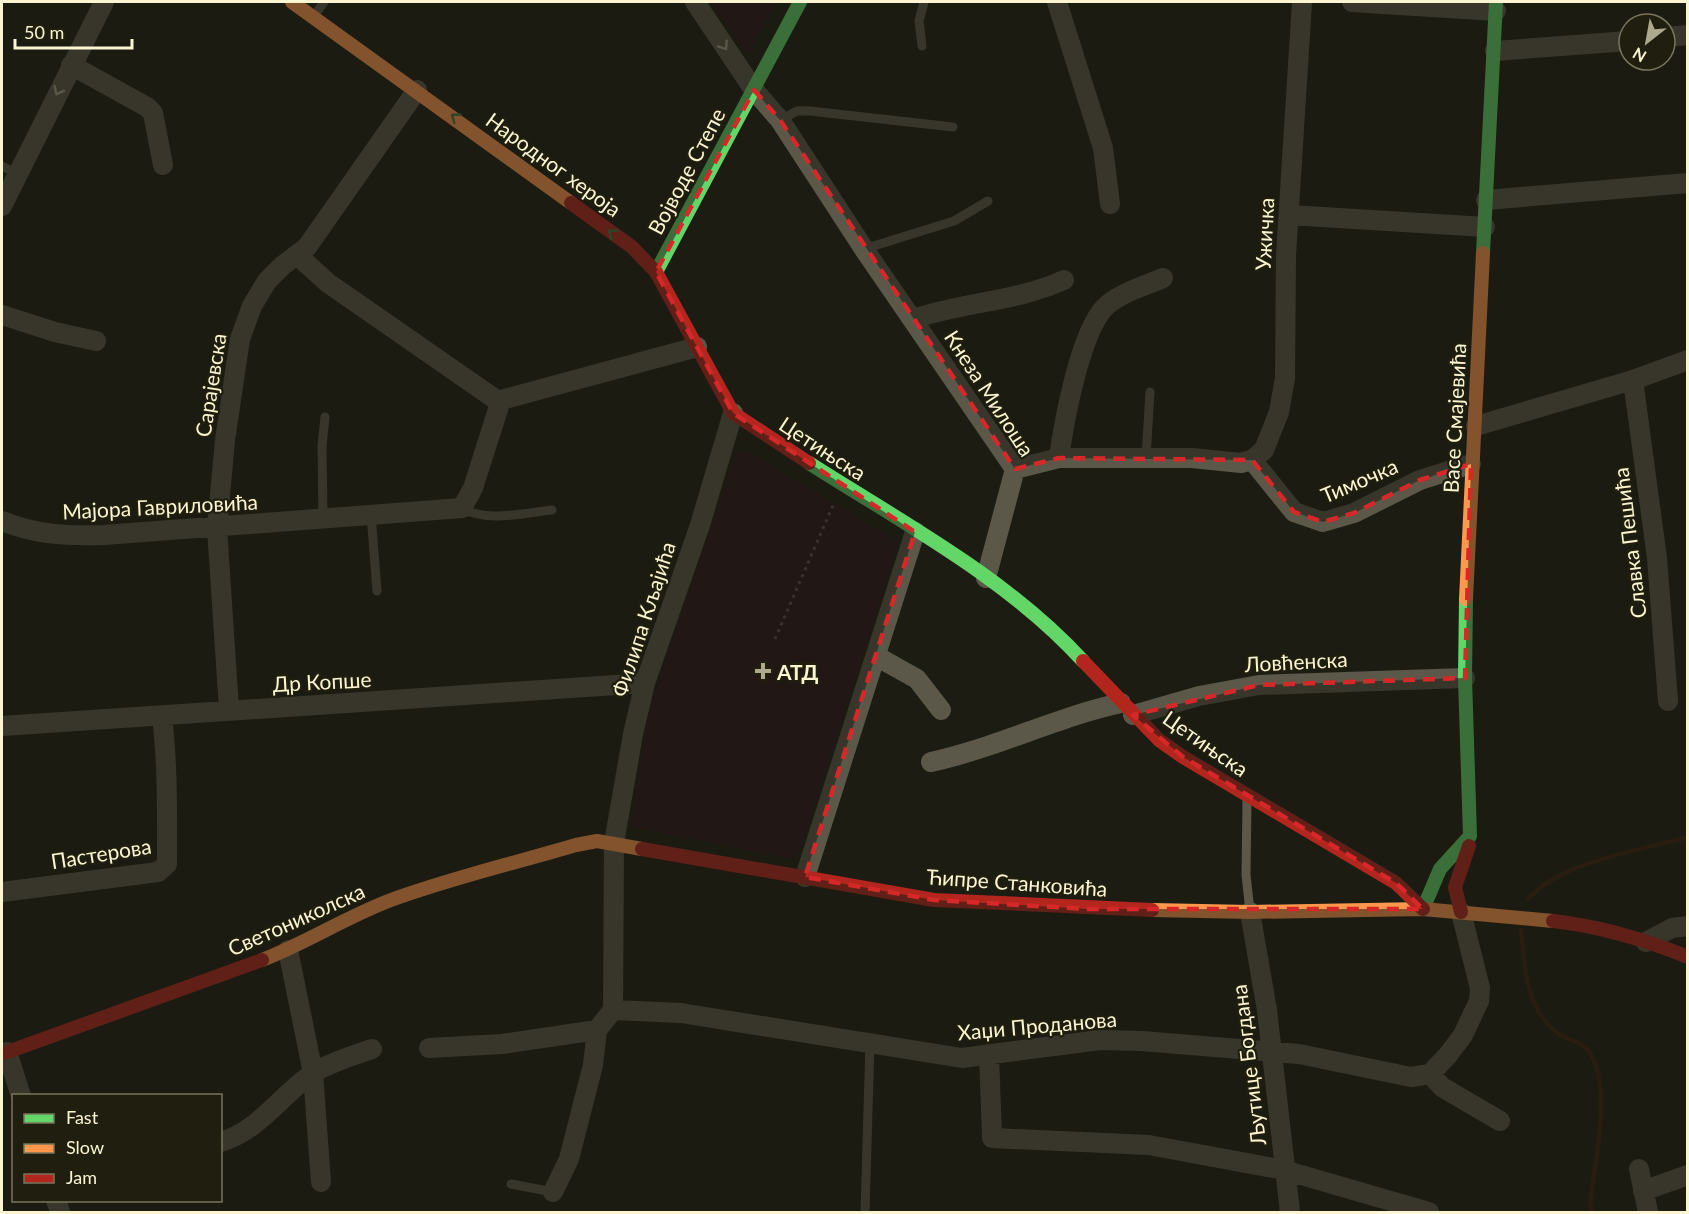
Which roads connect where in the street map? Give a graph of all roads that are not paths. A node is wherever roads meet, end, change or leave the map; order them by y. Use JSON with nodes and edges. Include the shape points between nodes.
{"nodes":[{"id":1,"x":292,"y":2,"type":"edge"},
{"id":2,"x":324,"y":2,"type":"edge"},
{"id":3,"x":694,"y":2,"type":"edge"},
{"id":4,"x":800,"y":2,"type":"edge"},
{"id":5,"x":924,"y":2,"type":"edge"},
{"id":6,"x":1057,"y":2,"type":"edge"},
{"id":7,"x":1302,"y":2,"type":"edge"},
{"id":8,"x":1352,"y":2,"type":"edge"},
{"id":9,"x":101,"y":3,"type":"edge"},
{"id":10,"x":1496,"y":6,"type":"edge"},
{"id":11,"x":314,"y":17,"type":"junction"},
{"id":12,"x":1617,"y":42,"type":"edge"},
{"id":13,"x":922,"y":46,"type":"dead end"},
{"id":14,"x":1495,"y":51,"type":"junction"},
{"id":15,"x":71,"y":65,"type":"junction"},
{"id":16,"x":417,"y":90,"type":"junction"},
{"id":17,"x":754,"y":90,"type":"junction"},
{"id":18,"x":780,"y":120,"type":"junction"},
{"id":19,"x":953,"y":127,"type":"dead end"},
{"id":20,"x":163,"y":165,"type":"dead end"},
{"id":21,"x":9,"y":170,"type":"edge"},
{"id":22,"x":1688,"y":183,"type":"edge"},
{"id":23,"x":1486,"y":200,"type":"junction"},
{"id":24,"x":988,"y":201,"type":"dead end"},
{"id":25,"x":1110,"y":204,"type":"dead end"},
{"id":26,"x":2,"y":206,"type":"edge"},
{"id":27,"x":1290,"y":215,"type":"junction"},
{"id":28,"x":1485,"y":227,"type":"junction"},
{"id":29,"x":864,"y":249,"type":"junction"},
{"id":30,"x":297,"y":255,"type":"junction"},
{"id":31,"x":656,"y":272,"type":"junction"},
{"id":32,"x":1163,"y":278,"type":"dead end"},
{"id":33,"x":1064,"y":280,"type":"dead end"},
{"id":34,"x":2,"y":315,"type":"edge"},
{"id":35,"x":913,"y":319,"type":"junction"},
{"id":36,"x":96,"y":341,"type":"dead end"},
{"id":37,"x":697,"y":347,"type":"junction"},
{"id":38,"x":1688,"y":360,"type":"edge"},
{"id":39,"x":1632,"y":380,"type":"junction"},
{"id":40,"x":1150,"y":392,"type":"dead end"},
{"id":41,"x":501,"y":400,"type":"junction"},
{"id":42,"x":733,"y":413,"type":"junction"},
{"id":43,"x":325,"y":417,"type":"dead end"},
{"id":44,"x":1476,"y":426,"type":"junction"},
{"id":45,"x":1059,"y":458,"type":"junction"},
{"id":46,"x":1146,"y":458,"type":"junction"},
{"id":47,"x":1252,"y":460,"type":"junction"},
{"id":48,"x":1471,"y":464,"type":"junction"},
{"id":49,"x":1015,"y":469,"type":"junction"},
{"id":50,"x":462,"y":508,"type":"junction"},
{"id":51,"x":552,"y":510,"type":"dead end"},
{"id":52,"x":371,"y":514,"type":"junction"},
{"id":53,"x":323,"y":518,"type":"junction"},
{"id":54,"x":2,"y":521,"type":"edge"},
{"id":55,"x":217,"y":528,"type":"junction"},
{"id":56,"x":915,"y":532,"type":"junction"},
{"id":57,"x":986,"y":578,"type":"junction"},
{"id":58,"x":377,"y":591,"type":"dead end"},
{"id":59,"x":876,"y":656,"type":"junction"},
{"id":60,"x":1465,"y":678,"type":"junction"},
{"id":61,"x":645,"y":683,"type":"junction"},
{"id":62,"x":1668,"y":701,"type":"dead end"},
{"id":63,"x":229,"y":709,"type":"junction"},
{"id":64,"x":1127,"y":709,"type":"junction"},
{"id":65,"x":941,"y":710,"type":"dead end"},
{"id":66,"x":162,"y":717,"type":"junction"},
{"id":67,"x":2,"y":726,"type":"edge"},
{"id":68,"x":931,"y":762,"type":"dead end"},
{"id":69,"x":1248,"y":796,"type":"junction"},
{"id":70,"x":1470,"y":836,"type":"junction"},
{"id":71,"x":614,"y":843,"type":"junction"},
{"id":72,"x":805,"y":877,"type":"junction"},
{"id":73,"x":2,"y":892,"type":"edge"},
{"id":74,"x":1423,"y":909,"type":"junction"},
{"id":75,"x":1250,"y":912,"type":"junction"},
{"id":76,"x":1461,"y":912,"type":"junction"},
{"id":77,"x":1688,"y":926,"type":"edge"},
{"id":78,"x":1646,"y":942,"type":"junction"},
{"id":79,"x":288,"y":950,"type":"junction"},
{"id":80,"x":1688,"y":957,"type":"edge"},
{"id":81,"x":613,"y":1010,"type":"junction"},
{"id":82,"x":597,"y":1030,"type":"junction"},
{"id":83,"x":870,"y":1043,"type":"junction"},
{"id":84,"x":429,"y":1048,"type":"dead end"},
{"id":85,"x":372,"y":1049,"type":"dead end"},
{"id":86,"x":1270,"y":1051,"type":"junction"},
{"id":87,"x":4,"y":1053,"type":"edge"},
{"id":88,"x":989,"y":1054,"type":"junction"},
{"id":89,"x":313,"y":1073,"type":"junction"},
{"id":90,"x":1430,"y":1074,"type":"junction"},
{"id":91,"x":21,"y":1094,"type":"edge"},
{"id":92,"x":1500,"y":1121,"type":"dead end"},
{"id":93,"x":222,"y":1141,"type":"edge"},
{"id":94,"x":1639,"y":1169,"type":"dead end"},
{"id":95,"x":1284,"y":1170,"type":"junction"},
{"id":96,"x":1688,"y":1175,"type":"edge"},
{"id":97,"x":321,"y":1182,"type":"dead end"},
{"id":98,"x":511,"y":1184,"type":"dead end"},
{"id":99,"x":1643,"y":1191,"type":"junction"},
{"id":100,"x":553,"y":1192,"type":"joint"},
{"id":101,"x":865,"y":1212,"type":"edge"},
{"id":102,"x":1290,"y":1212,"type":"edge"},
{"id":103,"x":1429,"y":1212,"type":"edge"},
{"id":104,"x":1648,"y":1212,"type":"edge"}],
"edges":[{"from":1,"to":11,"type":"street","name":"Народног хероја"},
{"from":2,"to":11,"type":"lane"},
{"from":3,"to":17,"type":"street","name":"Кнеза Милоша","one_way":true},
{"from":4,"to":17,"type":"street","name":"Војводе Степе"},
{"from":5,"to":13,"type":"lane","via":[[919,21]]},
{"from":6,"to":25,"type":"street","via":[[1103,148]]},
{"from":7,"to":27,"type":"street","name":"Ужичка"},
{"from":8,"to":10,"type":"street"},
{"from":9,"to":15,"type":"street"},
{"from":10,"to":14,"type":"street","name":"Васе Смајевића"},
{"from":11,"to":16,"type":"street","name":"Народног хероја"},
{"from":12,"to":14,"type":"street"},
{"from":14,"to":23,"type":"street","name":"Васе Смајевића"},
{"from":15,"to":20,"type":"street","via":[[153,113]]},
{"from":15,"to":21,"type":"street","one_way":true},
{"from":16,"to":30,"type":"street","name":"Сарајевска","via":[[315,237]]},
{"from":31,"to":16,"type":"street","name":"Народног хероја","one_way":true,"via":[[632,247]]},
{"from":17,"to":18,"type":"street","name":"Кнеза Милоша"},
{"from":17,"to":31,"type":"street","name":"Војводе Степе"},
{"from":18,"to":19,"type":"lane","via":[[797,111],[810,111]]},
{"from":18,"to":29,"type":"street","name":"Кнеза Милоша"},
{"from":21,"to":26,"type":"street"},
{"from":22,"to":23,"type":"street"},
{"from":23,"to":28,"type":"street","name":"Васе Смајевића"},
{"from":24,"to":29,"type":"lane","via":[[954,220]]},
{"from":27,"to":28,"type":"street"},
{"from":27,"to":47,"type":"street","name":"Ужичка","via":[[1285,276],[1285,378],[1271,435],[1264,450]]},
{"from":28,"to":44,"type":"street","name":"Васе Смајевића"},
{"from":29,"to":35,"type":"street","name":"Кнеза Милоша"},
{"from":30,"to":41,"type":"street","via":[[328,283]]},
{"from":30,"to":55,"type":"street","name":"Сарајевска","via":[[267,281],[244,326],[225,440]]},
{"from":31,"to":37,"type":"street","name":"Народног хероја"},
{"from":32,"to":45,"type":"street","via":[[1113,301],[1098,315],[1084,349]]},
{"from":33,"to":35,"type":"street","via":[[1022,296],[939,310]]},
{"from":34,"to":36,"type":"street"},
{"from":35,"to":49,"type":"street","name":"Кнеза Милоша"},
{"from":37,"to":41,"type":"street"},
{"from":37,"to":42,"type":"street","name":"Народног хероја"},
{"from":38,"to":39,"type":"street"},
{"from":39,"to":44,"type":"street"},
{"from":39,"to":62,"type":"street","name":"Славка Пешића","via":[[1657,558]]},
{"from":40,"to":46,"type":"lane"},
{"from":41,"to":50,"type":"street","via":[[473,488]]},
{"from":42,"to":56,"type":"street","name":"Цетињска"},
{"from":42,"to":61,"type":"street","name":"Филипа Кљајића","via":[[700,525]]},
{"from":43,"to":53,"type":"lane"},
{"from":44,"to":48,"type":"street","name":"Васе Смајевића"},
{"from":45,"to":46,"type":"street"},
{"from":45,"to":49,"type":"street"},
{"from":46,"to":47,"type":"street","via":[[1241,463]]},
{"from":47,"to":48,"type":"street","name":"Тимочка","via":[[1294,512],[1323,522],[1354,513],[1420,480]]},
{"from":48,"to":60,"type":"street","name":"Васе Смајевића"},
{"from":49,"to":57,"type":"street","name":"Кнеза Милоша"},
{"from":50,"to":51,"type":"lane","name":"Мајора Гавриловића","via":[[473,515],[489,516]]},
{"from":50,"to":52,"type":"street","name":"Мајора Гавриловића"},
{"from":52,"to":53,"type":"street","name":"Мајора Гавриловића"},
{"from":52,"to":58,"type":"lane"},
{"from":53,"to":55,"type":"street","name":"Мајора Гавриловића"},
{"from":54,"to":55,"type":"street","name":"Мајора Гавриловића","via":[[58,537]]},
{"from":55,"to":63,"type":"street","name":"Сарајевска"},
{"from":56,"to":57,"type":"street","name":"Цетињска"},
{"from":56,"to":59,"type":"street"},
{"from":57,"to":64,"type":"street","name":"Цетињска","via":[[1026,605],[1059,635]]},
{"from":59,"to":65,"type":"street","via":[[917,679]]},
{"from":59,"to":72,"type":"street"},
{"from":60,"to":64,"type":"street","name":"Ловћенска","via":[[1259,685]]},
{"from":60,"to":70,"type":"street","name":"Васе Смајевића"},
{"from":61,"to":63,"type":"street","name":"Др Копше"},
{"from":61,"to":71,"type":"street","name":"Филипа Кљајића"},
{"from":63,"to":66,"type":"street","name":"Др Копше"},
{"from":64,"to":68,"type":"street","name":"Ловћенска","via":[[1069,716],[980,749]]},
{"from":64,"to":69,"type":"street","name":"Цетињска","via":[[1183,757]]},
{"from":66,"to":67,"type":"street","name":"Др Копше"},
{"from":66,"to":73,"type":"street","name":"Пастерова","via":[[169,786],[164,869]]},
{"from":69,"to":74,"type":"street","name":"Цетињска","via":[[1396,883]]},
{"from":69,"to":75,"type":"lane","via":[[1246,875]]},
{"from":70,"to":74,"type":"street","via":[[1452,852],[1430,885]]},
{"from":70,"to":76,"type":"street","name":"Васе Смајевића","via":[[1455,887]]},
{"from":71,"to":72,"type":"street","name":"Ћипре Станковића"},
{"from":71,"to":79,"type":"street","name":"Светониколска","via":[[576,844],[392,900],[334,924]]},
{"from":71,"to":81,"type":"street","name":"Филипа Кљајића"},
{"from":72,"to":75,"type":"street","name":"Ћипре Станковића","via":[[934,900],[1088,909]]},
{"from":74,"to":75,"type":"street","name":"Ћипре Станковића"},
{"from":74,"to":76,"type":"street"},
{"from":75,"to":86,"type":"street","name":"Љутице Богдана"},
{"from":76,"to":78,"type":"street","via":[[1570,923]]},
{"from":76,"to":90,"type":"street","via":[[1480,988],[1479,1001],[1463,1035]]},
{"from":77,"to":78,"type":"street","via":[[1672,928]]},
{"from":78,"to":80,"type":"street"},
{"from":79,"to":87,"type":"street","name":"Светониколска"},
{"from":79,"to":89,"type":"street"},
{"from":81,"to":82,"type":"street"},
{"from":81,"to":83,"type":"street","name":"Хаџи Проданова","via":[[681,1013]]},
{"from":82,"to":84,"type":"street","via":[[502,1044]]},
{"from":82,"to":100,"type":"street","via":[[593,1065],[569,1159]]},
{"from":83,"to":88,"type":"street","name":"Хаџи Проданова","via":[[962,1058]]},
{"from":83,"to":101,"type":"lane"},
{"from":85,"to":89,"type":"street"},
{"from":86,"to":88,"type":"street","name":"Хаџи Проданова","via":[[1100,1040]]},
{"from":86,"to":90,"type":"street","name":"Хаџи Проданова","via":[[1411,1077]]},
{"from":86,"to":95,"type":"street","name":"Љутице Богдана"},
{"from":87,"to":91,"type":"street"},
{"from":88,"to":95,"type":"street","via":[[992,1138],[1149,1145]]},
{"from":89,"to":93,"type":"street","via":[[248,1129]]},
{"from":89,"to":97,"type":"street"},
{"from":90,"to":92,"type":"street","via":[[1442,1087]]},
{"from":94,"to":99,"type":"street"},
{"from":95,"to":102,"type":"street","name":"Љутице Богдана"},
{"from":95,"to":103,"type":"street"},
{"from":96,"to":99,"type":"street"},
{"from":98,"to":100,"type":"lane"},
{"from":99,"to":104,"type":"street"}]}
